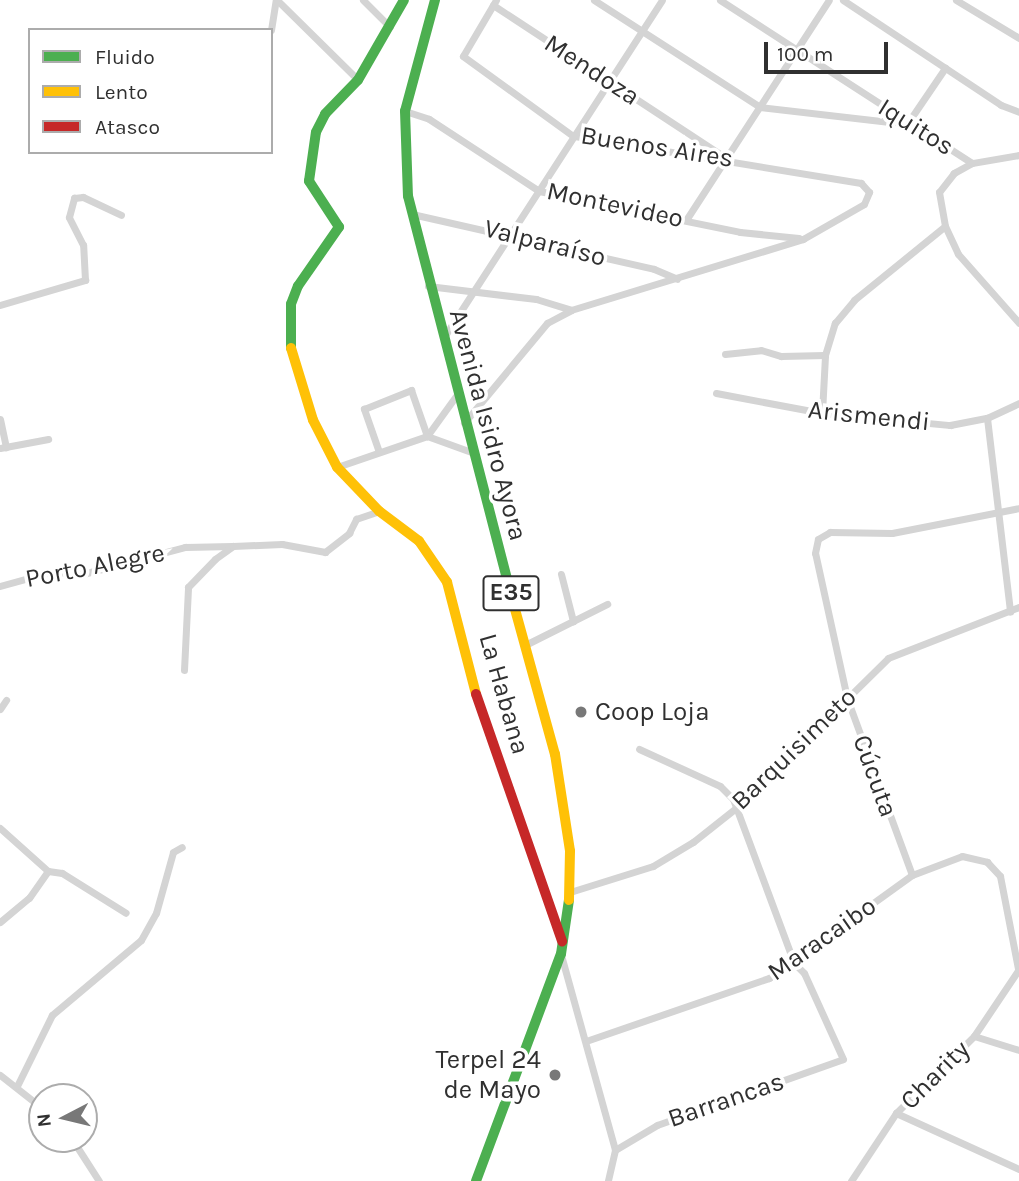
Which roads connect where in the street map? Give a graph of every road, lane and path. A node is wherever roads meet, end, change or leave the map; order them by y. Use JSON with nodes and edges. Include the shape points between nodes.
{"nodes":[{"id":1,"x":277,"y":0,"type":"edge"},
{"id":2,"x":363,"y":0,"type":"edge"},
{"id":3,"x":404,"y":0,"type":"edge"},
{"id":4,"x":435,"y":0,"type":"edge"},
{"id":5,"x":594,"y":0,"type":"edge"},
{"id":6,"x":662,"y":0,"type":"edge"},
{"id":7,"x":720,"y":0,"type":"edge"},
{"id":8,"x":829,"y":0,"type":"edge"},
{"id":9,"x":842,"y":0,"type":"edge"},
{"id":10,"x":956,"y":0,"type":"edge"},
{"id":11,"x":494,"y":2,"type":"edge"},
{"id":12,"x":391,"y":27,"type":"junction"},
{"id":13,"x":271,"y":28,"type":"edge"},
{"id":14,"x":641,"y":30,"type":"junction"},
{"id":15,"x":1019,"y":38,"type":"edge"},
{"id":16,"x":799,"y":50,"type":"junction"},
{"id":17,"x":945,"y":68,"type":"junction"},
{"id":18,"x":358,"y":80,"type":"junction"},
{"id":19,"x":609,"y":82,"type":"junction"},
{"id":20,"x":760,"y":107,"type":"junction"},
{"id":21,"x":405,"y":111,"type":"junction"},
{"id":22,"x":1019,"y":112,"type":"edge"},
{"id":23,"x":907,"y":124,"type":"junction"},
{"id":24,"x":573,"y":136,"type":"junction"},
{"id":25,"x":1019,"y":155,"type":"edge"},
{"id":26,"x":727,"y":159,"type":"junction"},
{"id":27,"x":972,"y":163,"type":"junction"},
{"id":28,"x":539,"y":191,"type":"junction"},
{"id":29,"x":412,"y":214,"type":"junction"},
{"id":30,"x":121,"y":215,"type":"dead end"},
{"id":31,"x":685,"y":220,"type":"junction"},
{"id":32,"x":945,"y":226,"type":"junction"},
{"id":33,"x":511,"y":237,"type":"junction"},
{"id":34,"x":803,"y":239,"type":"junction"},
{"id":35,"x":677,"y":279,"type":"junction"},
{"id":36,"x":427,"y":286,"type":"junction"},
{"id":37,"x":475,"y":293,"type":"junction"},
{"id":38,"x":0,"y":305,"type":"edge"},
{"id":39,"x":571,"y":310,"type":"junction"},
{"id":40,"x":1019,"y":323,"type":"edge"},
{"id":41,"x":442,"y":341,"type":"junction"},
{"id":42,"x":725,"y":354,"type":"dead end"},
{"id":43,"x":825,"y":355,"type":"junction"},
{"id":44,"x":716,"y":393,"type":"dead end"},
{"id":45,"x":456,"y":396,"type":"junction"},
{"id":46,"x":1019,"y":403,"type":"edge"},
{"id":47,"x":822,"y":412,"type":"junction"},
{"id":48,"x":987,"y":418,"type":"junction"},
{"id":49,"x":0,"y":419,"type":"edge"},
{"id":50,"x":463,"y":424,"type":"junction"},
{"id":51,"x":427,"y":436,"type":"junction"},
{"id":52,"x":48,"y":439,"type":"dead end"},
{"id":53,"x":3,"y":447,"type":"edge"},
{"id":54,"x":379,"y":452,"type":"junction"},
{"id":55,"x":471,"y":452,"type":"junction"},
{"id":56,"x":337,"y":467,"type":"junction"},
{"id":57,"x":1019,"y":508,"type":"edge"},
{"id":58,"x":379,"y":511,"type":"junction"},
{"id":59,"x":995,"y":514,"type":"junction"},
{"id":60,"x":233,"y":546,"type":"junction"},
{"id":61,"x":561,"y":574,"type":"dead end"},
{"id":62,"x":0,"y":586,"type":"edge"},
{"id":63,"x":607,"y":604,"type":"dead end"},
{"id":64,"x":1019,"y":607,"type":"edge"},
{"id":65,"x":1010,"y":612,"type":"junction"},
{"id":66,"x":573,"y":621,"type":"junction"},
{"id":67,"x":525,"y":645,"type":"junction"},
{"id":68,"x":184,"y":670,"type":"dead end"},
{"id":69,"x":847,"y":698,"type":"junction"},
{"id":70,"x":6,"y":700,"type":"dead end"},
{"id":71,"x":0,"y":709,"type":"edge"},
{"id":72,"x":639,"y":748,"type":"dead end"},
{"id":73,"x":737,"y":807,"type":"junction"},
{"id":74,"x":0,"y":828,"type":"edge"},
{"id":75,"x":182,"y":847,"type":"dead end"},
{"id":76,"x":48,"y":871,"type":"junction"},
{"id":77,"x":912,"y":875,"type":"junction"},
{"id":78,"x":570,"y":892,"type":"junction"},
{"id":79,"x":126,"y":913,"type":"dead end"},
{"id":80,"x":0,"y":922,"type":"edge"},
{"id":81,"x":562,"y":949,"type":"junction"},
{"id":82,"x":794,"y":963,"type":"junction"},
{"id":83,"x":1018,"y":969,"type":"edge"},
{"id":84,"x":974,"y":1036,"type":"junction"},
{"id":85,"x":586,"y":1041,"type":"junction"},
{"id":86,"x":1019,"y":1050,"type":"edge"},
{"id":87,"x":0,"y":1075,"type":"edge"},
{"id":88,"x":17,"y":1086,"type":"junction"},
{"id":89,"x":28,"y":1096,"type":"edge"},
{"id":90,"x":896,"y":1113,"type":"junction"},
{"id":91,"x":615,"y":1150,"type":"junction"},
{"id":92,"x":81,"y":1153,"type":"edge"},
{"id":93,"x":1019,"y":1168,"type":"edge"},
{"id":94,"x":99,"y":1181,"type":"edge"},
{"id":95,"x":476,"y":1181,"type":"edge"},
{"id":96,"x":608,"y":1181,"type":"edge"},
{"id":97,"x":851,"y":1181,"type":"edge"}],
"edges":[{"from":1,"to":13,"type":"street"},
{"from":1,"to":18,"type":"street"},
{"from":2,"to":12,"type":"street"},
{"from":3,"to":12,"type":"main road"},
{"from":4,"to":21,"type":"main road","name":"Avenida Isidro Ayora","number":"E35"},
{"from":5,"to":14,"type":"street"},
{"from":6,"to":14,"type":"street"},
{"from":7,"to":16,"type":"street","name":"Iquitos"},
{"from":8,"to":16,"type":"street"},
{"from":9,"to":17,"type":"street"},
{"from":10,"to":15,"type":"street"},
{"from":11,"to":19,"type":"street","name":"Mendoza"},
{"from":11,"to":24,"type":"street","name":"Buenos Aires","via":[[463,56]]},
{"from":12,"to":18,"type":"main road"},
{"from":14,"to":19,"type":"street"},
{"from":14,"to":20,"type":"street"},
{"from":16,"to":20,"type":"street"},
{"from":16,"to":23,"type":"street","name":"Iquitos"},
{"from":17,"to":22,"type":"street"},
{"from":17,"to":23,"type":"street"},
{"from":18,"to":56,"type":"main road","name":"La Habana","via":[[319,122],[309,181],[339,227],[298,286],[291,304],[290,343],[299,377],[313,420]]},
{"from":19,"to":24,"type":"street"},
{"from":19,"to":26,"type":"street","name":"Mendoza"},
{"from":20,"to":23,"type":"street"},
{"from":20,"to":26,"type":"street"},
{"from":21,"to":28,"type":"street","name":"Montevideo","via":[[429,120]]},
{"from":21,"to":29,"type":"main road","name":"Avenida Isidro Ayora","number":"E35","via":[[404,170]]},
{"from":23,"to":27,"type":"street","name":"Iquitos"},
{"from":24,"to":26,"type":"street","name":"Buenos Aires"},
{"from":24,"to":28,"type":"street"},
{"from":25,"to":27,"type":"street"},
{"from":26,"to":31,"type":"street"},
{"from":26,"to":34,"type":"street","name":"Buenos Aires","via":[[861,183],[869,192],[864,204]]},
{"from":27,"to":32,"type":"street","via":[[941,186]]},
{"from":28,"to":31,"type":"street","name":"Montevideo"},
{"from":28,"to":33,"type":"street"},
{"from":29,"to":33,"type":"street","name":"Valparaíso"},
{"from":29,"to":36,"type":"main road","name":"Avenida Isidro Ayora","number":"E35"},
{"from":30,"to":38,"type":"street","via":[[83,197],[74,198],[69,217],[83,245],[85,280]]},
{"from":31,"to":34,"type":"street","name":"Montevideo"},
{"from":32,"to":40,"type":"street","via":[[968,268]]},
{"from":32,"to":43,"type":"street","via":[[854,300],[835,323]]},
{"from":33,"to":35,"type":"street","name":"Valparaíso","via":[[654,269]]},
{"from":33,"to":37,"type":"street"},
{"from":34,"to":35,"type":"street"},
{"from":35,"to":39,"type":"street"},
{"from":36,"to":37,"type":"street"},
{"from":36,"to":41,"type":"main road","name":"Avenida Isidro Ayora","number":"E35"},
{"from":37,"to":39,"type":"street","via":[[536,299]]},
{"from":37,"to":41,"type":"street"},
{"from":39,"to":50,"type":"street","via":[[531,338]]},
{"from":41,"to":45,"type":"main road","name":"Avenida Isidro Ayora","number":"E35"},
{"from":42,"to":43,"type":"street","via":[[761,350],[781,356]]},
{"from":43,"to":47,"type":"street"},
{"from":44,"to":47,"type":"street","name":"Arismendi"},
{"from":45,"to":50,"type":"main road","name":"Avenida Isidro Ayora","number":"E35"},
{"from":45,"to":51,"type":"street"},
{"from":46,"to":48,"type":"street","name":"Arismendi"},
{"from":47,"to":48,"type":"street","name":"Arismendi","via":[[950,425]]},
{"from":48,"to":59,"type":"street"},
{"from":49,"to":53,"type":"street"},
{"from":50,"to":55,"type":"main road","name":"Avenida Isidro Ayora","number":"E35"},
{"from":51,"to":54,"type":"street"},
{"from":51,"to":54,"type":"street","via":[[411,390],[364,410]]},
{"from":51,"to":55,"type":"street"},
{"from":52,"to":53,"type":"street"},
{"from":54,"to":56,"type":"street"},
{"from":55,"to":67,"type":"main road","name":"Avenida Isidro Ayora","number":"E35"},
{"from":56,"to":58,"type":"main road","name":"La Habana"},
{"from":57,"to":59,"type":"street"},
{"from":58,"to":60,"type":"street","name":"Porto Alegre","via":[[356,519],[349,533],[325,552],[282,544]]},
{"from":58,"to":81,"type":"main road","name":"La Habana","via":[[419,541],[447,582],[458,611],[468,672]]},
{"from":59,"to":65,"type":"street"},
{"from":59,"to":69,"type":"street","name":"Cúcuta","via":[[892,533],[830,532],[818,539],[815,553]]},
{"from":60,"to":62,"type":"street","name":"Porto Alegre","via":[[186,547],[83,574],[50,572]]},
{"from":60,"to":68,"type":"street","via":[[188,587]]},
{"from":61,"to":66,"type":"street"},
{"from":63,"to":66,"type":"street"},
{"from":64,"to":65,"type":"street","name":"Barquisimeto"},
{"from":65,"to":69,"type":"street","name":"Barquisimeto","via":[[888,658]]},
{"from":66,"to":67,"type":"street"},
{"from":67,"to":78,"type":"main road","name":"Avenida Isidro Ayora","number":"E35","via":[[561,781]]},
{"from":69,"to":73,"type":"street","name":"Barquisimeto"},
{"from":69,"to":77,"type":"street","name":"Cúcuta"},
{"from":70,"to":71,"type":"street"},
{"from":72,"to":73,"type":"street","via":[[720,786]]},
{"from":73,"to":78,"type":"street","name":"Barquisimeto","via":[[664,861]]},
{"from":73,"to":82,"type":"street"},
{"from":74,"to":76,"type":"street"},
{"from":75,"to":88,"type":"street","via":[[173,852],[156,913],[141,940],[52,1015]]},
{"from":76,"to":79,"type":"street","via":[[62,873]]},
{"from":76,"to":80,"type":"street","via":[[29,898]]},
{"from":77,"to":82,"type":"street","name":"Maracaibo"},
{"from":77,"to":83,"type":"street","name":"Maracaibo","via":[[948,860],[975,857],[1000,876]]},
{"from":78,"to":81,"type":"main road","name":"Avenida Isidro Ayora","number":"E35"},
{"from":81,"to":85,"type":"street","name":"La Habana"},
{"from":81,"to":95,"type":"main road","name":"Avenida Isidro Ayora","number":"E35"},
{"from":82,"to":85,"type":"street","name":"Maracaibo","via":[[733,993]]},
{"from":82,"to":91,"type":"street","name":"Barrancas","via":[[804,973],[843,1059],[657,1125]]},
{"from":83,"to":84,"type":"street","name":"Charity"},
{"from":84,"to":86,"type":"street"},
{"from":84,"to":90,"type":"street","name":"Charity"},
{"from":85,"to":91,"type":"street","name":"La Habana"},
{"from":87,"to":88,"type":"street"},
{"from":88,"to":89,"type":"street"},
{"from":90,"to":93,"type":"street"},
{"from":90,"to":97,"type":"street","name":"Charity"},
{"from":91,"to":96,"type":"street","name":"La Habana"},
{"from":92,"to":94,"type":"street"}]}
